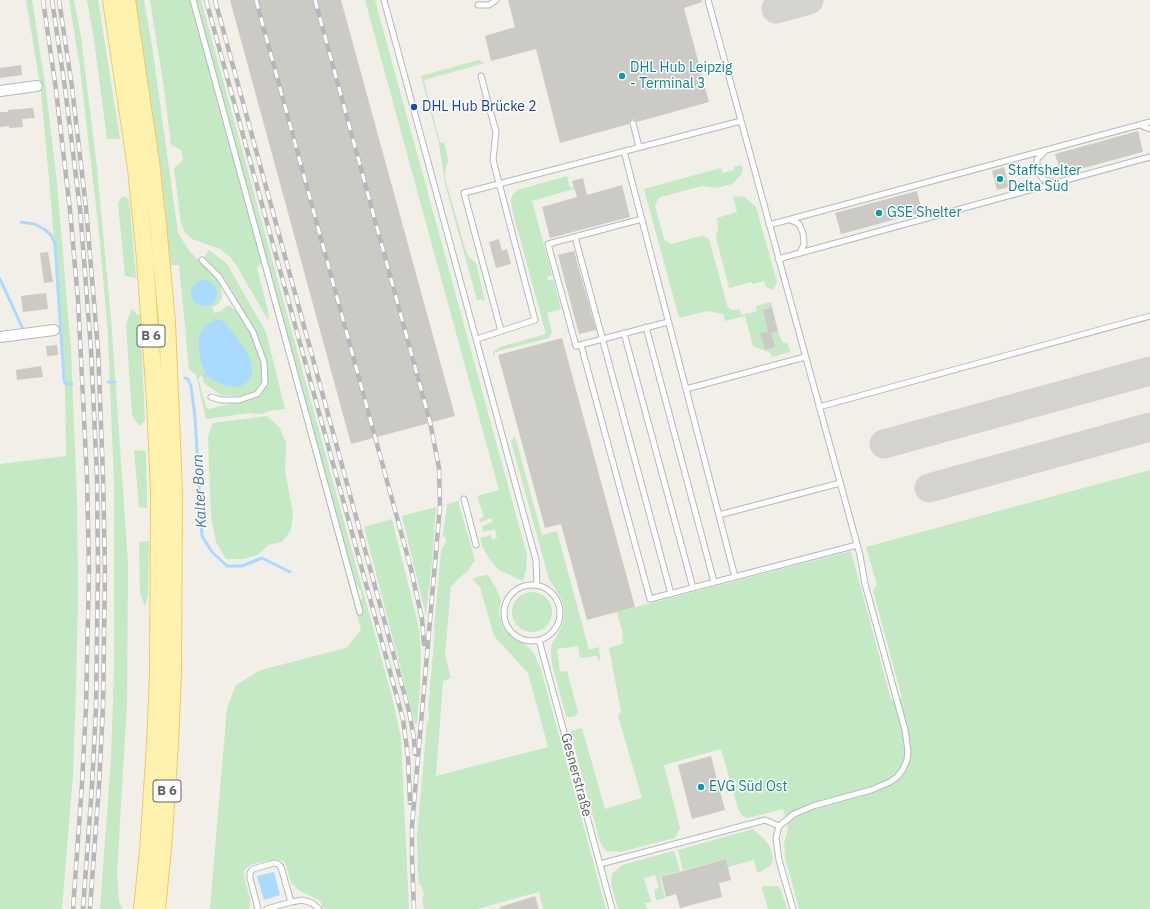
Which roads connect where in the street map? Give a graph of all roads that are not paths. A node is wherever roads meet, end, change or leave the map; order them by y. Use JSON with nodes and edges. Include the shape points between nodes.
{"nodes":[{"id":1,"x":111,"y":0,"type":"edge"},
{"id":2,"x":127,"y":0,"type":"edge"},
{"id":3,"x":193,"y":0,"type":"edge"},
{"id":4,"x":384,"y":0,"type":"edge"},
{"id":5,"x":496,"y":0,"type":"edge"},
{"id":6,"x":708,"y":0,"type":"edge"},
{"id":7,"x":478,"y":5,"type":"dead end"},
{"id":8,"x":481,"y":76,"type":"dead end"},
{"id":9,"x":37,"y":86,"type":"dead end"},
{"id":10,"x":0,"y":90,"type":"edge"},
{"id":11,"x":741,"y":121,"type":"junction"},
{"id":12,"x":1150,"y":122,"type":"edge"},
{"id":13,"x":633,"y":123,"type":"dead end"},
{"id":14,"x":1139,"y":125,"type":"junction"},
{"id":15,"x":1150,"y":129,"type":"edge"},
{"id":16,"x":639,"y":147,"type":"junction"},
{"id":17,"x":1046,"y":150,"type":"junction"},
{"id":18,"x":624,"y":151,"type":"junction"},
{"id":19,"x":1149,"y":157,"type":"edge"},
{"id":20,"x":1055,"y":183,"type":"junction"},
{"id":21,"x":499,"y":184,"type":"junction"},
{"id":22,"x":642,"y":219,"type":"junction"},
{"id":23,"x":790,"y":220,"type":"junction"},
{"id":24,"x":769,"y":225,"type":"junction"},
{"id":25,"x":575,"y":237,"type":"junction"},
{"id":26,"x":800,"y":253,"type":"junction"},
{"id":27,"x":778,"y":259,"type":"junction"},
{"id":28,"x":202,"y":260,"type":"dead end"},
{"id":29,"x":1150,"y":316,"type":"edge"},
{"id":30,"x":668,"y":322,"type":"junction"},
{"id":31,"x":646,"y":328,"type":"junction"},
{"id":32,"x":54,"y":330,"type":"dead end"},
{"id":33,"x":501,"y":331,"type":"junction"},
{"id":34,"x":624,"y":333,"type":"junction"},
{"id":35,"x":0,"y":337,"type":"edge"},
{"id":36,"x":477,"y":339,"type":"junction"},
{"id":37,"x":602,"y":339,"type":"junction"},
{"id":38,"x":579,"y":345,"type":"junction"},
{"id":39,"x":805,"y":357,"type":"junction"},
{"id":40,"x":686,"y":389,"type":"junction"},
{"id":41,"x":211,"y":397,"type":"dead end"},
{"id":42,"x":819,"y":407,"type":"junction"},
{"id":43,"x":840,"y":483,"type":"junction"},
{"id":44,"x":464,"y":499,"type":"dead end"},
{"id":45,"x":719,"y":515,"type":"junction"},
{"id":46,"x":857,"y":545,"type":"junction"},
{"id":47,"x":476,"y":546,"type":"dead end"},
{"id":48,"x":735,"y":577,"type":"junction"},
{"id":49,"x":714,"y":582,"type":"junction"},
{"id":50,"x":536,"y":585,"type":"junction"},
{"id":51,"x":693,"y":588,"type":"junction"},
{"id":52,"x":671,"y":594,"type":"junction"},
{"id":53,"x":360,"y":612,"type":"dead end"},
{"id":54,"x":539,"y":640,"type":"junction"},
{"id":55,"x":166,"y":673,"type":"junction"},
{"id":56,"x":779,"y":826,"type":"junction"},
{"id":57,"x":600,"y":864,"type":"junction"},
{"id":58,"x":291,"y":902,"type":"junction"},
{"id":59,"x":142,"y":909,"type":"edge"},
{"id":60,"x":157,"y":909,"type":"edge"},
{"id":61,"x":258,"y":909,"type":"edge"},
{"id":62,"x":267,"y":909,"type":"edge"},
{"id":63,"x":319,"y":909,"type":"edge"},
{"id":64,"x":612,"y":909,"type":"edge"},
{"id":65,"x":793,"y":909,"type":"edge"}],
"edges":[{"from":1,"to":55,"type":"main road","number":"B 6","via":[[136,168],[151,325]]},
{"from":2,"to":55,"type":"main road","number":"B 6","via":[[151,162],[167,322],[174,492]]},
{"from":3,"to":53,"type":"lane"},
{"from":4,"to":36,"type":"lane"},
{"from":5,"to":7,"type":"lane","via":[[489,5]]},
{"from":6,"to":11,"type":"lane"},
{"from":8,"to":21,"type":"lane","via":[[496,132],[493,160]]},
{"from":9,"to":10,"type":"street"},
{"from":11,"to":16,"type":"lane"},
{"from":11,"to":24,"type":"lane"},
{"from":12,"to":14,"type":"lane"},
{"from":13,"to":16,"type":"lane"},
{"from":14,"to":15,"type":"lane"},
{"from":14,"to":17,"type":"lane"},
{"from":16,"to":18,"type":"lane"},
{"from":17,"to":20,"type":"lane","via":[[1038,159],[1037,170],[1043,179]]},
{"from":17,"to":23,"type":"lane"},
{"from":18,"to":21,"type":"lane"},
{"from":18,"to":22,"type":"lane"},
{"from":19,"to":20,"type":"lane"},
{"from":20,"to":26,"type":"lane"},
{"from":21,"to":33,"type":"lane","via":[[535,320]]},
{"from":21,"to":33,"type":"lane","via":[[464,193]]},
{"from":22,"to":25,"type":"lane"},
{"from":22,"to":30,"type":"lane"},
{"from":23,"to":24,"type":"lane"},
{"from":23,"to":26,"type":"lane","via":[[799,224],[803,234],[804,244]]},
{"from":24,"to":27,"type":"lane"},
{"from":25,"to":37,"type":"lane"},
{"from":25,"to":38,"type":"lane","via":[[548,244]]},
{"from":26,"to":27,"type":"lane"},
{"from":27,"to":39,"type":"lane"},
{"from":28,"to":41,"type":"lane","via":[[219,277],[253,332],[264,362],[265,383],[257,394],[239,400]]},
{"from":29,"to":42,"type":"lane"},
{"from":30,"to":31,"type":"lane"},
{"from":30,"to":40,"type":"lane"},
{"from":31,"to":34,"type":"lane"},
{"from":31,"to":49,"type":"lane"},
{"from":32,"to":35,"type":"street"},
{"from":33,"to":36,"type":"lane"},
{"from":34,"to":37,"type":"lane"},
{"from":34,"to":51,"type":"lane"},
{"from":36,"to":50,"type":"lane","via":[[536,560]]},
{"from":37,"to":38,"type":"lane"},
{"from":37,"to":52,"type":"lane"},
{"from":38,"to":52,"type":"lane","via":[[650,599]]},
{"from":39,"to":40,"type":"lane"},
{"from":39,"to":42,"type":"lane"},
{"from":40,"to":45,"type":"lane"},
{"from":42,"to":43,"type":"lane"},
{"from":43,"to":45,"type":"lane"},
{"from":43,"to":46,"type":"lane"},
{"from":44,"to":47,"type":"lane"},
{"from":45,"to":48,"type":"lane"},
{"from":46,"to":48,"type":"lane"},
{"from":46,"to":56,"type":"lane","via":[[865,584],[905,730],[907,760],[897,777],[881,786],[807,808]]},
{"from":48,"to":49,"type":"lane"},
{"from":49,"to":51,"type":"lane"},
{"from":50,"to":54,"type":"lane","via":[[552,593],[560,609],[554,630],[546,638]]},
{"from":50,"to":54,"type":"lane","via":[[526,585],[515,590],[507,601],[504,618],[515,635],[526,640]]},
{"from":51,"to":52,"type":"lane"},
{"from":54,"to":57,"type":"lane","name":"Gesnerstraße"},
{"from":55,"to":59,"type":"main road","number":"B 6","via":[[155,744]]},
{"from":55,"to":60,"type":"main road","number":"B 6","via":[[170,751]]},
{"from":56,"to":57,"type":"lane","via":[[765,820]]},
{"from":56,"to":65,"type":"lane","via":[[776,838],[779,860]]},
{"from":57,"to":64,"type":"lane","name":"Gesnerstraße"},
{"from":58,"to":61,"type":"lane","via":[[281,867],[274,863],[253,869],[250,873]]},
{"from":58,"to":62,"type":"lane"},
{"from":58,"to":63,"type":"lane","via":[[302,900],[312,903]]}]}
